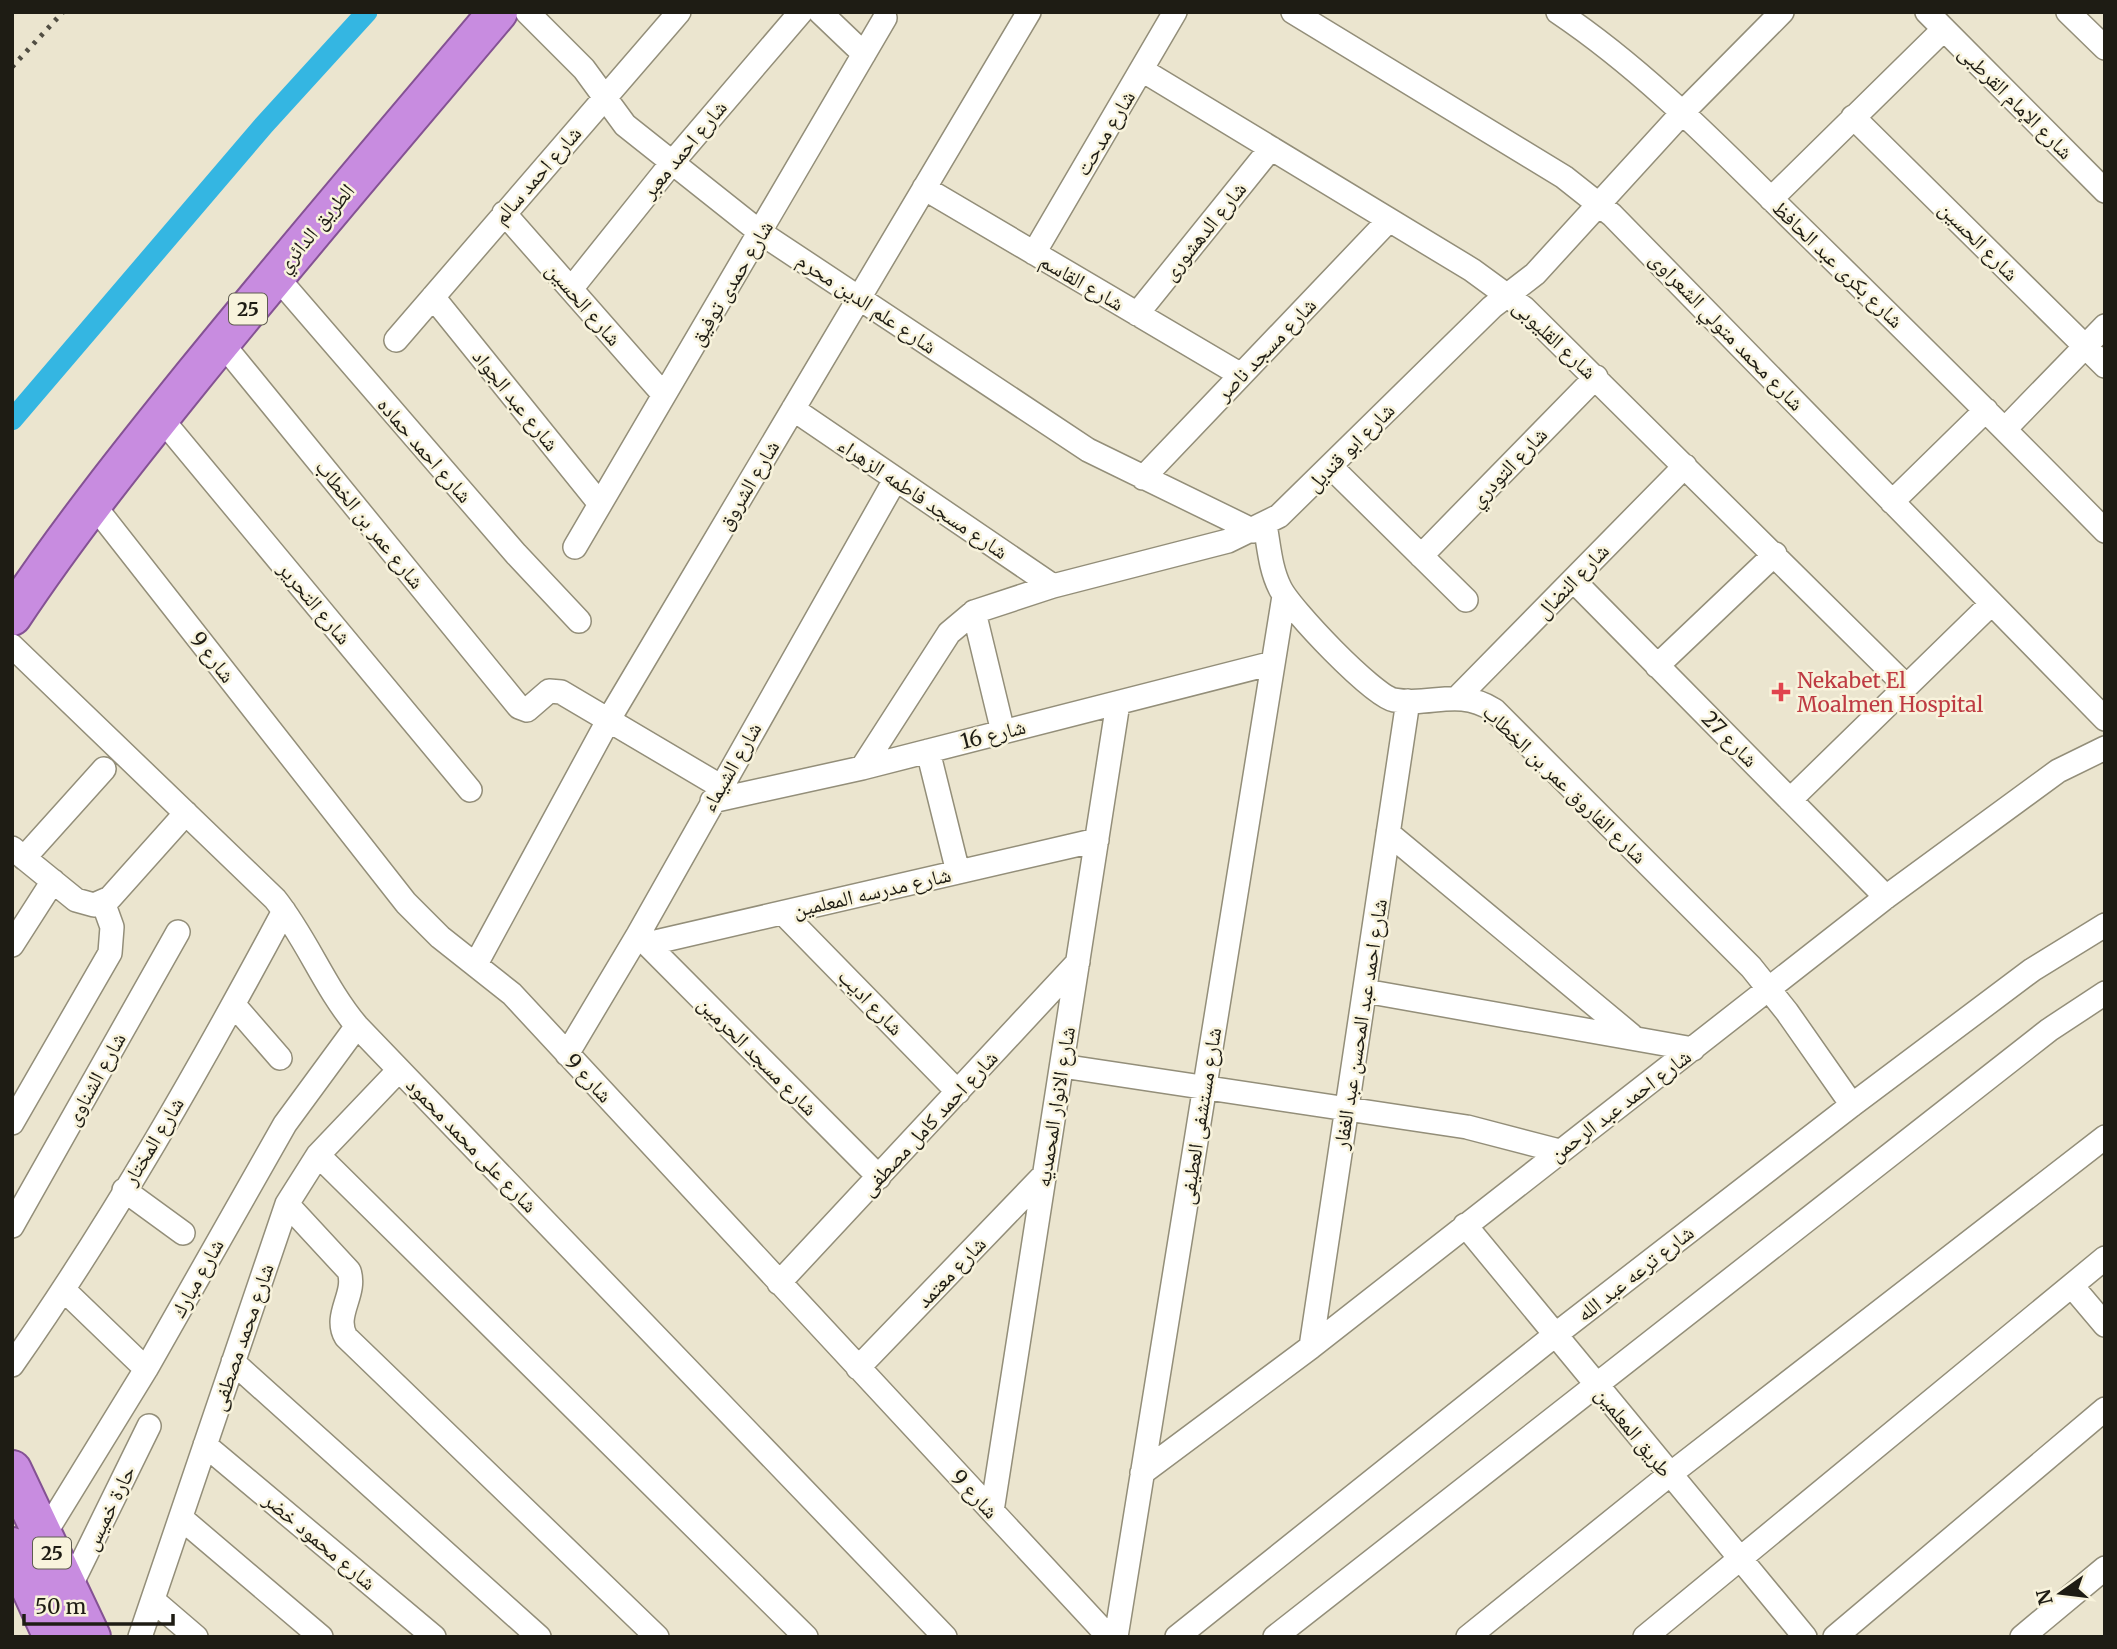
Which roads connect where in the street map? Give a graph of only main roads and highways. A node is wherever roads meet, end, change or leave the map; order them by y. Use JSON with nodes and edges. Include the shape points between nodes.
{"nodes":[{"id":1,"x":473,"y":12,"type":"edge"},
{"id":2,"x":498,"y":12,"type":"edge"},
{"id":3,"x":12,"y":571,"type":"edge"},
{"id":4,"x":12,"y":616,"type":"edge"},
{"id":5,"x":12,"y":1470,"type":"edge"},
{"id":6,"x":28,"y":1541,"type":"edge"},
{"id":7,"x":53,"y":1637,"type":"edge"},
{"id":8,"x":91,"y":1637,"type":"edge"}],
"edges":[{"from":1,"to":3,"type":"highway","name":"الطريق الدائري","number":"25","via":[[144,400]]},
{"from":2,"to":4,"type":"highway","name":"الطريق الدائري","number":"25","via":[[160,416]]},
{"from":5,"to":6,"type":"highway","number":"25"},
{"from":6,"to":7,"type":"highway","number":"25"},
{"from":6,"to":8,"type":"highway","number":"25","via":[[69,1589]]}]}
